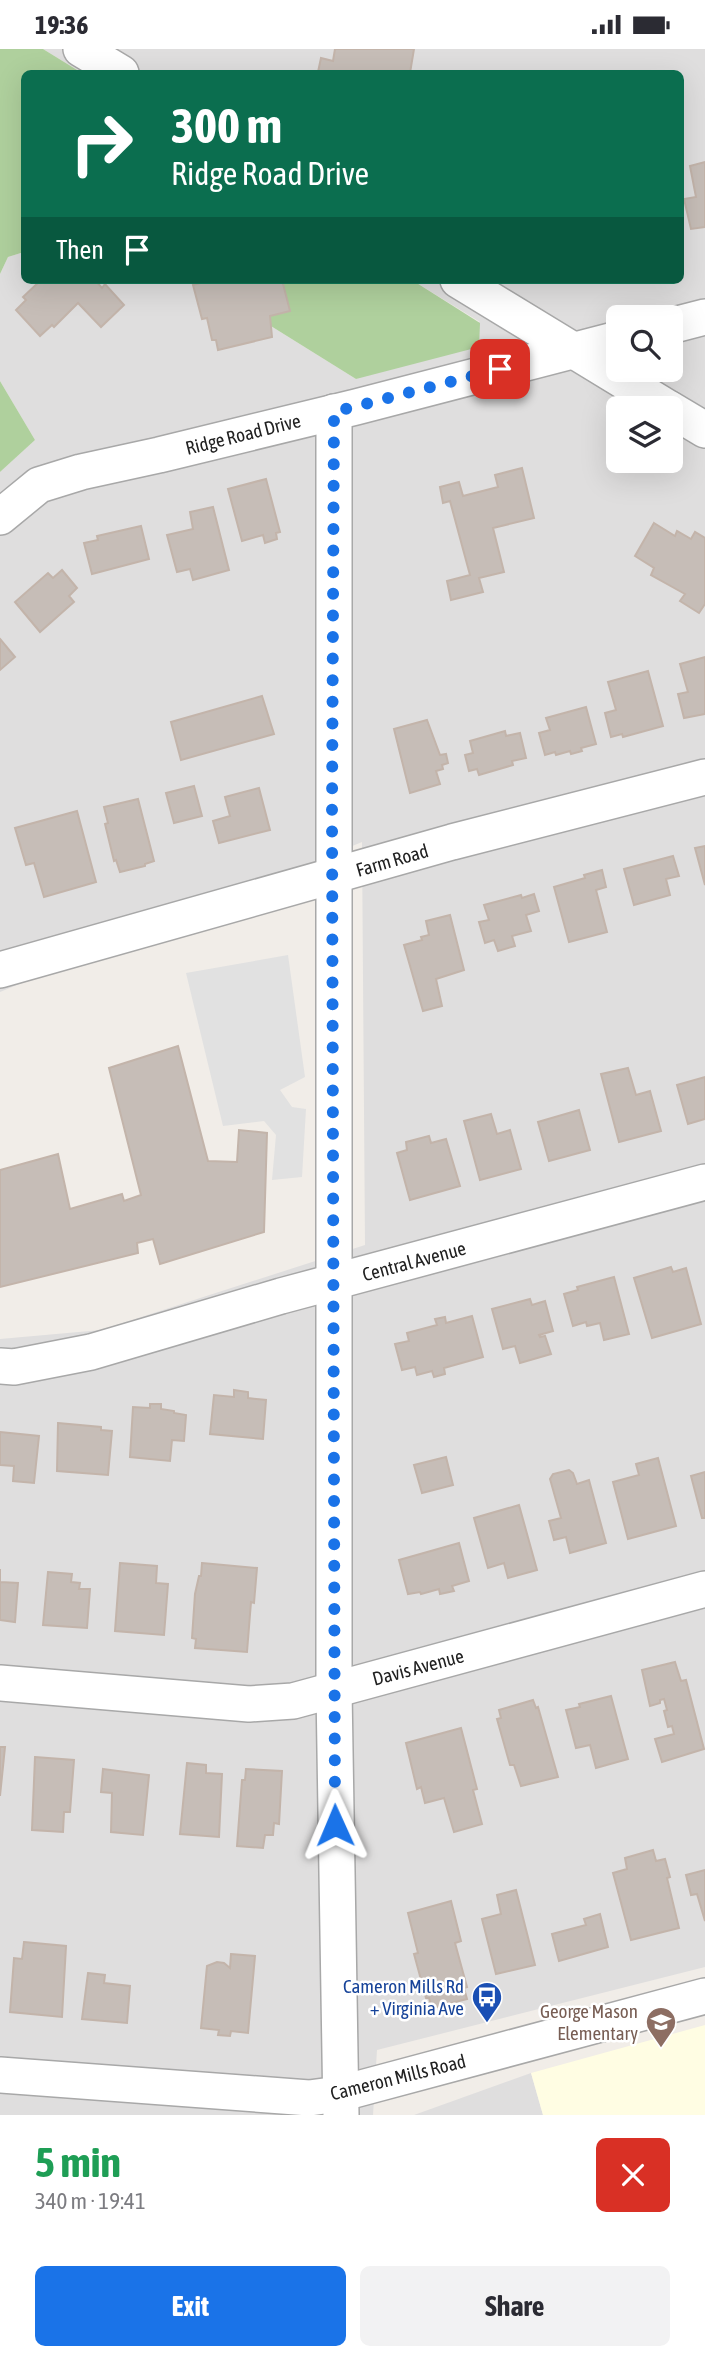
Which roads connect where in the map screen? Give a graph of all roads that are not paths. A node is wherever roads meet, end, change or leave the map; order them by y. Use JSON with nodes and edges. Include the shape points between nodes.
{"nodes":[{"id":1,"x":80,"y":49,"type":"edge"},
{"id":2,"x":116,"y":70,"type":"edge"},
{"id":3,"x":465,"y":284,"type":"edge"},
{"id":4,"x":705,"y":317,"type":"edge"},
{"id":5,"x":683,"y":323,"type":"edge"},
{"id":6,"x":606,"y":342,"type":"edge"},
{"id":7,"x":573,"y":350,"type":"junction"},
{"id":8,"x":649,"y":396,"type":"edge"},
{"id":9,"x":334,"y":412,"type":"junction"},
{"id":10,"x":683,"y":417,"type":"edge"},
{"id":11,"x":705,"y":430,"type":"edge"},
{"id":12,"x":0,"y":517,"type":"edge"},
{"id":13,"x":705,"y":776,"type":"edge"},
{"id":14,"x":333,"y":877,"type":"junction"},
{"id":15,"x":0,"y":970,"type":"edge"},
{"id":16,"x":705,"y":1182,"type":"edge"},
{"id":17,"x":333,"y":1283,"type":"junction"},
{"id":18,"x":0,"y":1366,"type":"edge"},
{"id":19,"x":705,"y":1589,"type":"edge"},
{"id":20,"x":0,"y":1683,"type":"edge"},
{"id":21,"x":334,"y":1690,"type":"junction"},
{"id":22,"x":705,"y":1996,"type":"edge"},
{"id":23,"x":0,"y":2075,"type":"edge"},
{"id":24,"x":340,"y":2105,"type":"edge"}],
"edges":[{"from":1,"to":2,"type":"street"},
{"from":3,"to":7,"type":"street"},
{"from":4,"to":5,"type":"street"},
{"from":6,"to":7,"type":"street","name":"Ridge Road Drive"},
{"from":7,"to":8,"type":"street"},
{"from":7,"to":9,"type":"street","name":"Ridge Road Drive"},
{"from":9,"to":12,"type":"street","name":"Ridge Road Drive","via":[[39,485]]},
{"from":9,"to":14,"type":"street"},
{"from":10,"to":11,"type":"street"},
{"from":13,"to":14,"type":"street","name":"Farm Road"},
{"from":14,"to":15,"type":"street","name":"Farm Road"},
{"from":14,"to":17,"type":"street"},
{"from":16,"to":17,"type":"street","name":"Central Avenue"},
{"from":17,"to":18,"type":"street","name":"Central Avenue","via":[[91,1352]]},
{"from":17,"to":21,"type":"street"},
{"from":19,"to":21,"type":"street","name":"Davis Avenue"},
{"from":20,"to":21,"type":"street","name":"Davis Avenue","via":[[249,1704]]},
{"from":21,"to":24,"type":"street"},
{"from":22,"to":24,"type":"street","name":"Cameron Mills Road"},
{"from":23,"to":24,"type":"street","name":"Cameron Mills Road","via":[[309,2098]]}]}
